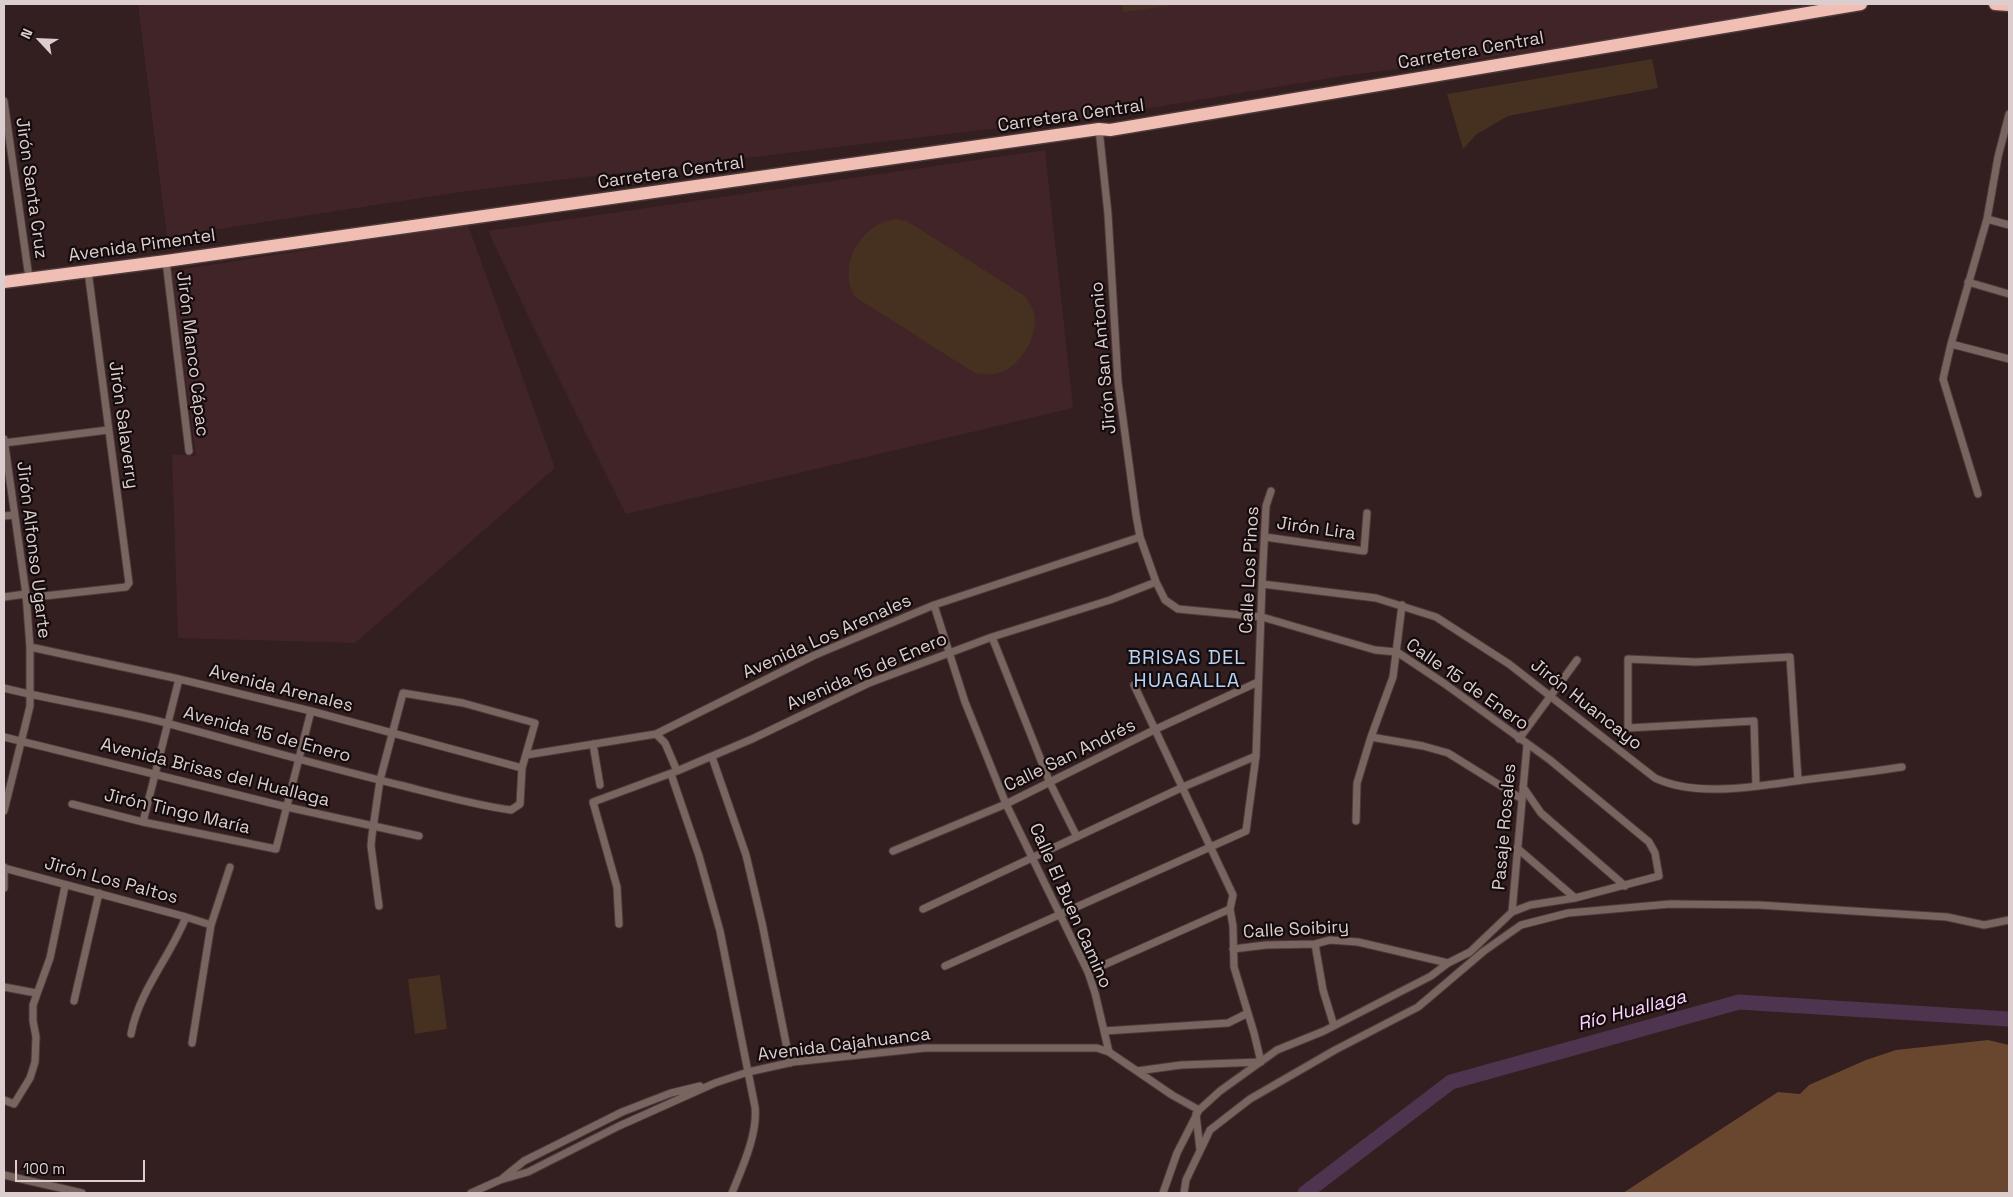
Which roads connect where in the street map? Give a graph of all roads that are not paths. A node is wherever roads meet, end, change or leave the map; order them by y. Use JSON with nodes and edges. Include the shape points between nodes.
{"nodes":[{"id":1,"x":1861,"y":4,"type":"edge"},
{"id":2,"x":1995,"y":4,"type":"edge"},
{"id":3,"x":2009,"y":5,"type":"edge"},
{"id":4,"x":4,"y":101,"type":"edge"},
{"id":5,"x":2009,"y":114,"type":"edge"},
{"id":6,"x":5,"y":125,"type":"edge"},
{"id":7,"x":1099,"y":129,"type":"junction"},
{"id":8,"x":1987,"y":219,"type":"junction"},
{"id":9,"x":2009,"y":225,"type":"edge"},
{"id":10,"x":284,"y":243,"type":"joint"},
{"id":11,"x":166,"y":261,"type":"junction"},
{"id":12,"x":88,"y":271,"type":"junction"},
{"id":13,"x":29,"y":278,"type":"junction"},
{"id":14,"x":4,"y":282,"type":"edge"},
{"id":15,"x":1968,"y":282,"type":"junction"},
{"id":16,"x":2009,"y":294,"type":"edge"},
{"id":17,"x":1951,"y":344,"type":"junction"},
{"id":18,"x":2009,"y":359,"type":"edge"},
{"id":19,"x":108,"y":430,"type":"junction"},
{"id":20,"x":4,"y":439,"type":"edge"},
{"id":21,"x":4,"y":443,"type":"edge"},
{"id":22,"x":189,"y":451,"type":"dead end"},
{"id":23,"x":1271,"y":491,"type":"dead end"},
{"id":24,"x":1978,"y":494,"type":"dead end"},
{"id":25,"x":1367,"y":513,"type":"dead end"},
{"id":26,"x":14,"y":515,"type":"junction"},
{"id":27,"x":4,"y":516,"type":"edge"},
{"id":28,"x":1140,"y":537,"type":"junction"},
{"id":29,"x":1265,"y":537,"type":"junction"},
{"id":30,"x":1156,"y":582,"type":"junction"},
{"id":31,"x":1262,"y":584,"type":"junction"},
{"id":32,"x":26,"y":596,"type":"junction"},
{"id":33,"x":4,"y":597,"type":"edge"},
{"id":34,"x":934,"y":605,"type":"junction"},
{"id":35,"x":1402,"y":606,"type":"junction"},
{"id":36,"x":1262,"y":617,"type":"junction"},
{"id":37,"x":992,"y":637,"type":"junction"},
{"id":38,"x":30,"y":647,"type":"junction"},
{"id":39,"x":1397,"y":652,"type":"junction"},
{"id":40,"x":949,"y":653,"type":"junction"},
{"id":41,"x":1577,"y":660,"type":"dead end"},
{"id":42,"x":180,"y":679,"type":"junction"},
{"id":43,"x":1258,"y":682,"type":"junction"},
{"id":44,"x":1134,"y":685,"type":"dead end"},
{"id":45,"x":4,"y":688,"type":"edge"},
{"id":46,"x":30,"y":694,"type":"junction"},
{"id":47,"x":1551,"y":697,"type":"junction"},
{"id":48,"x":311,"y":711,"type":"junction"},
{"id":49,"x":167,"y":723,"type":"junction"},
{"id":50,"x":1154,"y":730,"type":"junction"},
{"id":51,"x":393,"y":733,"type":"junction"},
{"id":52,"x":656,"y":734,"type":"junction"},
{"id":53,"x":4,"y":737,"type":"edge"},
{"id":54,"x":1371,"y":737,"type":"junction"},
{"id":55,"x":1518,"y":739,"type":"junction"},
{"id":56,"x":22,"y":742,"type":"junction"},
{"id":57,"x":593,"y":744,"type":"junction"},
{"id":58,"x":1527,"y":745,"type":"junction"},
{"id":59,"x":526,"y":755,"type":"junction"},
{"id":60,"x":1256,"y":756,"type":"junction"},
{"id":61,"x":712,"y":757,"type":"junction"},
{"id":62,"x":300,"y":760,"type":"junction"},
{"id":63,"x":522,"y":768,"type":"junction"},
{"id":64,"x":1902,"y":768,"type":"dead end"},
{"id":65,"x":674,"y":773,"type":"junction"},
{"id":66,"x":154,"y":774,"type":"junction"},
{"id":67,"x":380,"y":780,"type":"junction"},
{"id":68,"x":1798,"y":780,"type":"junction"},
{"id":69,"x":1050,"y":782,"type":"junction"},
{"id":70,"x":600,"y":786,"type":"dead end"},
{"id":71,"x":1756,"y":786,"type":"junction"},
{"id":72,"x":1183,"y":787,"type":"junction"},
{"id":73,"x":1523,"y":787,"type":"junction"},
{"id":74,"x":1522,"y":799,"type":"junction"},
{"id":75,"x":72,"y":804,"type":"dead end"},
{"id":76,"x":1006,"y":804,"type":"junction"},
{"id":77,"x":287,"y":807,"type":"junction"},
{"id":78,"x":4,"y":811,"type":"edge"},
{"id":79,"x":1356,"y":821,"type":"dead end"},
{"id":80,"x":143,"y":822,"type":"junction"},
{"id":81,"x":373,"y":827,"type":"junction"},
{"id":82,"x":419,"y":836,"type":"dead end"},
{"id":83,"x":1077,"y":837,"type":"junction"},
{"id":84,"x":1210,"y":847,"type":"junction"},
{"id":85,"x":1517,"y":848,"type":"junction"},
{"id":86,"x":893,"y":851,"type":"dead end"},
{"id":87,"x":1033,"y":858,"type":"junction"},
{"id":88,"x":230,"y":867,"type":"dead end"},
{"id":89,"x":4,"y":868,"type":"edge"},
{"id":90,"x":66,"y":886,"type":"junction"},
{"id":91,"x":1625,"y":886,"type":"junction"},
{"id":92,"x":4,"y":888,"type":"edge"},
{"id":93,"x":99,"y":893,"type":"junction"},
{"id":94,"x":1574,"y":898,"type":"junction"},
{"id":95,"x":379,"y":906,"type":"dead end"},
{"id":96,"x":1230,"y":909,"type":"junction"},
{"id":97,"x":923,"y":910,"type":"dead end"},
{"id":98,"x":1512,"y":912,"type":"junction"},
{"id":99,"x":1061,"y":916,"type":"junction"},
{"id":100,"x":186,"y":917,"type":"junction"},
{"id":101,"x":2009,"y":920,"type":"edge"},
{"id":102,"x":619,"y":924,"type":"dead end"},
{"id":103,"x":210,"y":925,"type":"junction"},
{"id":104,"x":1315,"y":944,"type":"junction"},
{"id":105,"x":1233,"y":949,"type":"junction"},
{"id":106,"x":1448,"y":964,"type":"junction"},
{"id":107,"x":945,"y":966,"type":"dead end"},
{"id":108,"x":1088,"y":972,"type":"junction"},
{"id":109,"x":4,"y":987,"type":"edge"},
{"id":110,"x":36,"y":993,"type":"junction"},
{"id":111,"x":74,"y":1001,"type":"dead end"},
{"id":112,"x":1248,"y":1013,"type":"junction"},
{"id":113,"x":1334,"y":1026,"type":"junction"},
{"id":114,"x":1104,"y":1031,"type":"junction"},
{"id":115,"x":132,"y":1034,"type":"dead end"},
{"id":116,"x":192,"y":1042,"type":"dead end"},
{"id":117,"x":1109,"y":1052,"type":"junction"},
{"id":118,"x":1261,"y":1062,"type":"junction"},
{"id":119,"x":790,"y":1063,"type":"junction"},
{"id":120,"x":1137,"y":1071,"type":"junction"},
{"id":121,"x":748,"y":1072,"type":"junction"},
{"id":122,"x":715,"y":1083,"type":"junction"},
{"id":123,"x":4,"y":1100,"type":"edge"},
{"id":124,"x":1197,"y":1112,"type":"junction"},
{"id":125,"x":1200,"y":1151,"type":"junction"},
{"id":126,"x":4,"y":1175,"type":"edge"},
{"id":127,"x":500,"y":1180,"type":"junction"},
{"id":128,"x":82,"y":1193,"type":"edge"},
{"id":129,"x":471,"y":1193,"type":"edge"},
{"id":130,"x":732,"y":1193,"type":"edge"},
{"id":131,"x":1163,"y":1193,"type":"edge"},
{"id":132,"x":1184,"y":1193,"type":"edge"}],
"edges":[{"from":1,"to":7,"type":"highway","name":"Carretera Central","via":[[1110,130]]},
{"from":2,"to":3,"type":"highway"},
{"from":4,"to":6,"type":"street","name":"Jirón Santa Cruz"},
{"from":5,"to":8,"type":"street"},
{"from":6,"to":13,"type":"street","name":"Jirón Santa Cruz"},
{"from":7,"to":10,"type":"highway","name":"Carretera Central"},
{"from":7,"to":28,"type":"street","name":"Jirón San Antonio","via":[[1108,214],[1118,382]]},
{"from":8,"to":9,"type":"street"},
{"from":8,"to":15,"type":"street"},
{"from":10,"to":11,"type":"highway","name":"Avenida Pimentel"},
{"from":11,"to":12,"type":"highway","name":"Avenida Pimentel"},
{"from":11,"to":22,"type":"street","name":"Jirón Manco Cápac"},
{"from":12,"to":13,"type":"highway","name":"Avenida Pimentel"},
{"from":12,"to":19,"type":"street","name":"Jirón Salaverry"},
{"from":13,"to":14,"type":"highway","name":"Avenida Pimentel"},
{"from":15,"to":16,"type":"street"},
{"from":15,"to":17,"type":"street"},
{"from":17,"to":18,"type":"street"},
{"from":17,"to":24,"type":"street","via":[[1943,379]]},
{"from":19,"to":21,"type":"street"},
{"from":19,"to":32,"type":"street","name":"Jirón Salaverry","via":[[129,583],[126,587]]},
{"from":20,"to":21,"type":"street","name":"Jirón Alfonso Ugarte"},
{"from":21,"to":26,"type":"street","name":"Jirón Alfonso Ugarte"},
{"from":23,"to":29,"type":"street","name":"Calle Los Pinos","via":[[1266,506]]},
{"from":25,"to":29,"type":"street","name":"Jirón Lira","via":[[1364,550]]},
{"from":26,"to":27,"type":"street"},
{"from":26,"to":32,"type":"street","name":"Jirón Alfonso Ugarte"},
{"from":28,"to":30,"type":"street","name":"Jirón San Antonio"},
{"from":28,"to":34,"type":"street","name":"Avenida Los Arenales"},
{"from":29,"to":31,"type":"street","name":"Calle Los Pinos"},
{"from":30,"to":36,"type":"street","name":"Calle 15 de Enero","via":[[1165,600],[1178,609]]},
{"from":30,"to":37,"type":"street","name":"Avenida 15 de Enero"},
{"from":31,"to":35,"type":"street","name":"Jirón Huancayo","via":[[1376,598]]},
{"from":31,"to":36,"type":"street","name":"Calle Los Pinos"},
{"from":32,"to":33,"type":"street"},
{"from":32,"to":38,"type":"street","name":"Jirón Alfonso Ugarte"},
{"from":34,"to":40,"type":"street","name":"Calle El Buen Camino"},
{"from":34,"to":52,"type":"street","name":"Avenida Los Arenales","via":[[815,655]]},
{"from":35,"to":39,"type":"street"},
{"from":35,"to":47,"type":"street","name":"Jirón Huancayo","via":[[1436,617],[1462,632]]},
{"from":36,"to":39,"type":"street","name":"Calle 15 de Enero","via":[[1375,650]]},
{"from":36,"to":43,"type":"street","name":"Calle Los Pinos"},
{"from":37,"to":40,"type":"street","name":"Avenida 15 de Enero"},
{"from":37,"to":69,"type":"street"},
{"from":38,"to":42,"type":"street","name":"Avenida Arenales"},
{"from":38,"to":46,"type":"street","name":"Jirón Alfonso Ugarte"},
{"from":39,"to":54,"type":"street","via":[[1393,677]]},
{"from":39,"to":55,"type":"street","name":"Calle 15 de Enero"},
{"from":40,"to":61,"type":"street","name":"Avenida 15 de Enero","via":[[869,683]]},
{"from":40,"to":76,"type":"street","name":"Calle El Buen Camino"},
{"from":41,"to":47,"type":"street","name":"Pasaje Rosales"},
{"from":42,"to":48,"type":"street","name":"Avenida Arenales"},
{"from":42,"to":49,"type":"street"},
{"from":43,"to":50,"type":"street","name":"Calle San Andrés"},
{"from":43,"to":60,"type":"street","name":"Calle Los Pinos"},
{"from":44,"to":50,"type":"street"},
{"from":45,"to":46,"type":"street","name":"Avenida 15 de Enero"},
{"from":46,"to":49,"type":"street","name":"Avenida 15 de Enero"},
{"from":46,"to":56,"type":"street","name":"Jirón Alfonso Ugarte"},
{"from":47,"to":55,"type":"street","name":"Pasaje Rosales"},
{"from":47,"to":71,"type":"street","name":"Jirón Huancayo","via":[[1655,778],[1669,785],[1743,789]]},
{"from":48,"to":51,"type":"street","name":"Avenida Arenales"},
{"from":48,"to":62,"type":"street"},
{"from":49,"to":62,"type":"street","name":"Avenida 15 de Enero"},
{"from":49,"to":66,"type":"street"},
{"from":50,"to":69,"type":"street","name":"Calle San Andrés"},
{"from":50,"to":72,"type":"street"},
{"from":51,"to":59,"type":"street","via":[[403,693],[463,703],[535,723]]},
{"from":51,"to":63,"type":"street","name":"Avenida Arenales"},
{"from":51,"to":67,"type":"street"},
{"from":52,"to":57,"type":"street","name":"Avenida Los Arenales"},
{"from":52,"to":65,"type":"street","via":[[665,743]]},
{"from":53,"to":56,"type":"street","name":"Avenida Brisas del Huallaga"},
{"from":54,"to":74,"type":"street","via":[[1448,753]]},
{"from":54,"to":79,"type":"street","via":[[1357,783]]},
{"from":55,"to":58,"type":"street","name":"Calle 15 de Enero"},
{"from":56,"to":66,"type":"street","name":"Avenida Brisas del Huallaga"},
{"from":56,"to":78,"type":"street","name":"Jirón Alfonso Ugarte"},
{"from":57,"to":59,"type":"street","name":"Avenida Los Arenales"},
{"from":57,"to":70,"type":"street"},
{"from":58,"to":73,"type":"street","name":"Pasaje Rosales"},
{"from":58,"to":91,"type":"street","name":"Calle 15 de Enero","via":[[1550,760],[1649,842],[1655,853],[1659,876]]},
{"from":59,"to":63,"type":"street"},
{"from":60,"to":72,"type":"street"},
{"from":60,"to":84,"type":"street","name":"Calle Los Pinos","via":[[1246,831]]},
{"from":61,"to":65,"type":"street","name":"Avenida 15 de Enero"},
{"from":61,"to":119,"type":"street","via":[[746,855]]},
{"from":62,"to":67,"type":"street","name":"Avenida 15 de Enero"},
{"from":62,"to":77,"type":"street"},
{"from":63,"to":67,"type":"street","name":"Avenida 15 de Enero","via":[[520,804],[511,810]]},
{"from":64,"to":68,"type":"street","name":"Jirón Huancayo"},
{"from":65,"to":102,"type":"street","name":"Avenida 15 de Enero","via":[[593,802],[616,888]]},
{"from":65,"to":121,"type":"street","via":[[720,931]]},
{"from":66,"to":77,"type":"street","name":"Avenida Brisas del Huallaga"},
{"from":66,"to":80,"type":"street"},
{"from":67,"to":81,"type":"street"},
{"from":68,"to":71,"type":"street","name":"Jirón Huancayo"},
{"from":68,"to":71,"type":"street","via":[[1790,656],[1696,662],[1628,659],[1628,728],[1754,721]]},
{"from":69,"to":76,"type":"street","name":"Calle San Andrés"},
{"from":69,"to":83,"type":"street"},
{"from":72,"to":83,"type":"street"},
{"from":72,"to":84,"type":"street"},
{"from":73,"to":74,"type":"street","name":"Pasaje Rosales"},
{"from":73,"to":91,"type":"street","via":[[1541,813]]},
{"from":74,"to":85,"type":"street","name":"Pasaje Rosales"},
{"from":75,"to":80,"type":"street","name":"Jirón Tingo María"},
{"from":76,"to":86,"type":"street","name":"Calle San Andrés"},
{"from":76,"to":87,"type":"street","name":"Calle El Buen Camino"},
{"from":77,"to":80,"type":"street","name":"Jirón Tingo María","via":[[276,849]]},
{"from":77,"to":81,"type":"street","name":"Avenida Brisas del Huallaga"},
{"from":81,"to":82,"type":"street","name":"Avenida Brisas del Huallaga"},
{"from":81,"to":95,"type":"street","via":[[371,846]]},
{"from":83,"to":87,"type":"street"},
{"from":84,"to":96,"type":"street","via":[[1233,895]]},
{"from":84,"to":99,"type":"street"},
{"from":85,"to":94,"type":"street"},
{"from":85,"to":98,"type":"street","name":"Pasaje Rosales"},
{"from":87,"to":97,"type":"street"},
{"from":87,"to":99,"type":"street","name":"Calle El Buen Camino"},
{"from":88,"to":103,"type":"street"},
{"from":89,"to":90,"type":"street","name":"Jirón Los Paltos"},
{"from":89,"to":92,"type":"street"},
{"from":90,"to":93,"type":"street","name":"Jirón Los Paltos"},
{"from":90,"to":110,"type":"street","via":[[52,952]]},
{"from":91,"to":94,"type":"street"},
{"from":93,"to":100,"type":"street","name":"Jirón Los Paltos"},
{"from":93,"to":111,"type":"street"},
{"from":94,"to":98,"type":"street"},
{"from":96,"to":105,"type":"street"},
{"from":96,"to":108,"type":"street"},
{"from":98,"to":106,"type":"street","via":[[1470,952]]},
{"from":99,"to":107,"type":"street"},
{"from":99,"to":108,"type":"street","name":"Calle El Buen Camino"},
{"from":100,"to":103,"type":"street","name":"Jirón Los Paltos"},
{"from":100,"to":115,"type":"street","via":[[144,996]]},
{"from":101,"to":125,"type":"street","via":[[1984,925],[1947,917],[1670,904],[1568,913],[1521,925],[1484,951],[1418,1007],[1250,1099],[1210,1130]]},
{"from":103,"to":116,"type":"street"},
{"from":104,"to":105,"type":"street","name":"Calle Soibiry"},
{"from":104,"to":106,"type":"street","name":"Calle Soibiry","via":[[1330,940],[1358,942]]},
{"from":104,"to":113,"type":"street","via":[[1323,990]]},
{"from":105,"to":112,"type":"street","via":[[1234,967]]},
{"from":106,"to":113,"type":"street"},
{"from":108,"to":114,"type":"street","name":"Calle El Buen Camino"},
{"from":109,"to":110,"type":"street"},
{"from":110,"to":123,"type":"street","via":[[33,1005],[35,1062],[30,1078],[14,1104]]},
{"from":112,"to":114,"type":"street","via":[[1228,1022]]},
{"from":112,"to":118,"type":"street"},
{"from":113,"to":118,"type":"street","via":[[1277,1050]]},
{"from":114,"to":117,"type":"street","name":"Calle El Buen Camino"},
{"from":117,"to":119,"type":"street","name":"Avenida Cajahuanca","via":[[1097,1048],[950,1048]]},
{"from":117,"to":120,"type":"street","name":"Avenida Cajahuanca"},
{"from":118,"to":120,"type":"street","via":[[1181,1065]]},
{"from":118,"to":124,"type":"street"},
{"from":119,"to":121,"type":"street","name":"Avenida Cajahuanca"},
{"from":120,"to":124,"type":"street","name":"Avenida Cajahuanca"},
{"from":121,"to":122,"type":"street","name":"Avenida Cajahuanca"},
{"from":121,"to":130,"type":"street","via":[[756,1122]]},
{"from":122,"to":127,"type":"street","name":"Avenida Cajahuanca","via":[[528,1172]]},
{"from":122,"to":127,"type":"street","via":[[671,1093],[622,1112],[524,1160]]},
{"from":124,"to":125,"type":"street"},
{"from":124,"to":131,"type":"street","via":[[1177,1153]]},
{"from":125,"to":132,"type":"street","via":[[1186,1180]]},
{"from":126,"to":128,"type":"street"},
{"from":127,"to":129,"type":"street","name":"Avenida Cajahuanca"}]}
